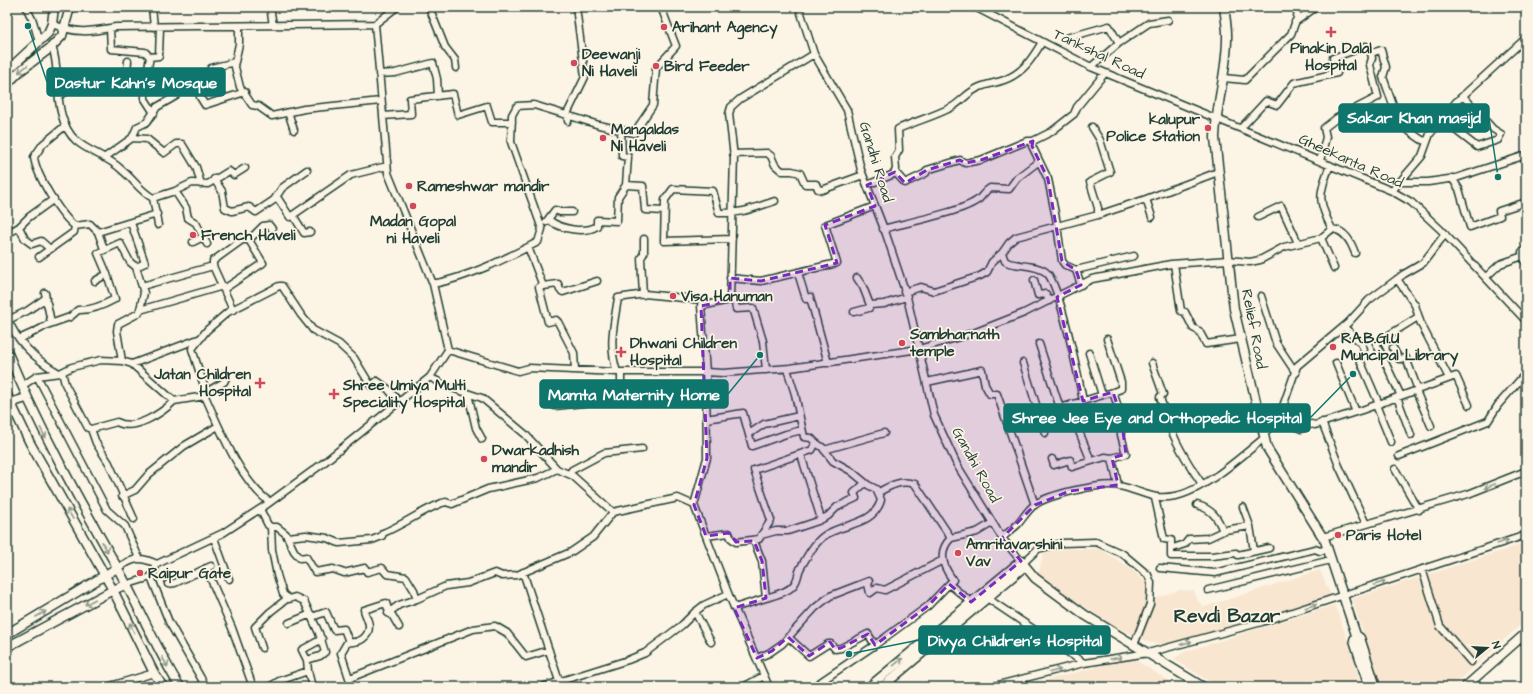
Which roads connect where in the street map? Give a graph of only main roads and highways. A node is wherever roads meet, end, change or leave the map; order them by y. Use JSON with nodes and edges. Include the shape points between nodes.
{"nodes":[{"id":1,"x":54,"y":7,"type":"edge"},
{"id":2,"x":70,"y":7,"type":"edge"},
{"id":3,"x":1224,"y":7,"type":"edge"},
{"id":4,"x":7,"y":71,"type":"edge"},
{"id":5,"x":7,"y":84,"type":"edge"},
{"id":6,"x":7,"y":351,"type":"edge"},
{"id":7,"x":7,"y":395,"type":"edge"},
{"id":8,"x":26,"y":398,"type":"junction"},
{"id":9,"x":9,"y":404,"type":"edge"},
{"id":10,"x":1023,"y":563,"type":"junction"},
{"id":11,"x":117,"y":568,"type":"junction"},
{"id":12,"x":106,"y":576,"type":"junction"},
{"id":13,"x":125,"y":585,"type":"junction"},
{"id":14,"x":113,"y":590,"type":"junction"},
{"id":15,"x":1526,"y":633,"type":"edge"},
{"id":16,"x":7,"y":634,"type":"edge"},
{"id":17,"x":1356,"y":635,"type":"junction"},
{"id":18,"x":7,"y":647,"type":"edge"},
{"id":19,"x":163,"y":687,"type":"edge"},
{"id":20,"x":180,"y":687,"type":"edge"},
{"id":21,"x":869,"y":687,"type":"edge"},
{"id":22,"x":882,"y":687,"type":"edge"},
{"id":23,"x":1204,"y":687,"type":"edge"},
{"id":24,"x":1369,"y":687,"type":"edge"},
{"id":25,"x":1376,"y":687,"type":"edge"},
{"id":26,"x":1465,"y":687,"type":"edge"}],
"edges":[{"from":1,"to":4,"type":"main road","via":[[48,33]]},
{"from":2,"to":5,"type":"main road","one_way":true,"via":[[65,29],[52,46]]},
{"from":3,"to":17,"type":"main road","name":"Relief Road","via":[[1228,34],[1215,138],[1234,309],[1266,448],[1328,549]]},
{"from":6,"to":8,"type":"main road"},
{"from":7,"to":9,"type":"main road"},
{"from":8,"to":9,"type":"main road"},
{"from":8,"to":11,"type":"main road","one_way":true},
{"from":12,"to":9,"type":"main road","one_way":true},
{"from":21,"to":10,"type":"main road","one_way":true,"via":[[971,602]]},
{"from":10,"to":22,"type":"main road","via":[[987,598]]},
{"from":10,"to":23,"type":"main road","name":"Gandhi Road","via":[[1035,578],[1085,615]]},
{"from":11,"to":12,"type":"main road"},
{"from":11,"to":13,"type":"main road"},
{"from":12,"to":14,"type":"main road"},
{"from":16,"to":12,"type":"main road","one_way":true},
{"from":13,"to":14,"type":"main road"},
{"from":13,"to":20,"type":"main road","one_way":true},
{"from":14,"to":18,"type":"main road","one_way":true},
{"from":19,"to":14,"type":"main road","one_way":true},
{"from":15,"to":26,"type":"main road"},
{"from":17,"to":24,"type":"main road","name":"Relief Road","via":[[1354,640]]},
{"from":17,"to":25,"type":"main road","name":"Relief Road","via":[[1360,638]]}]}
